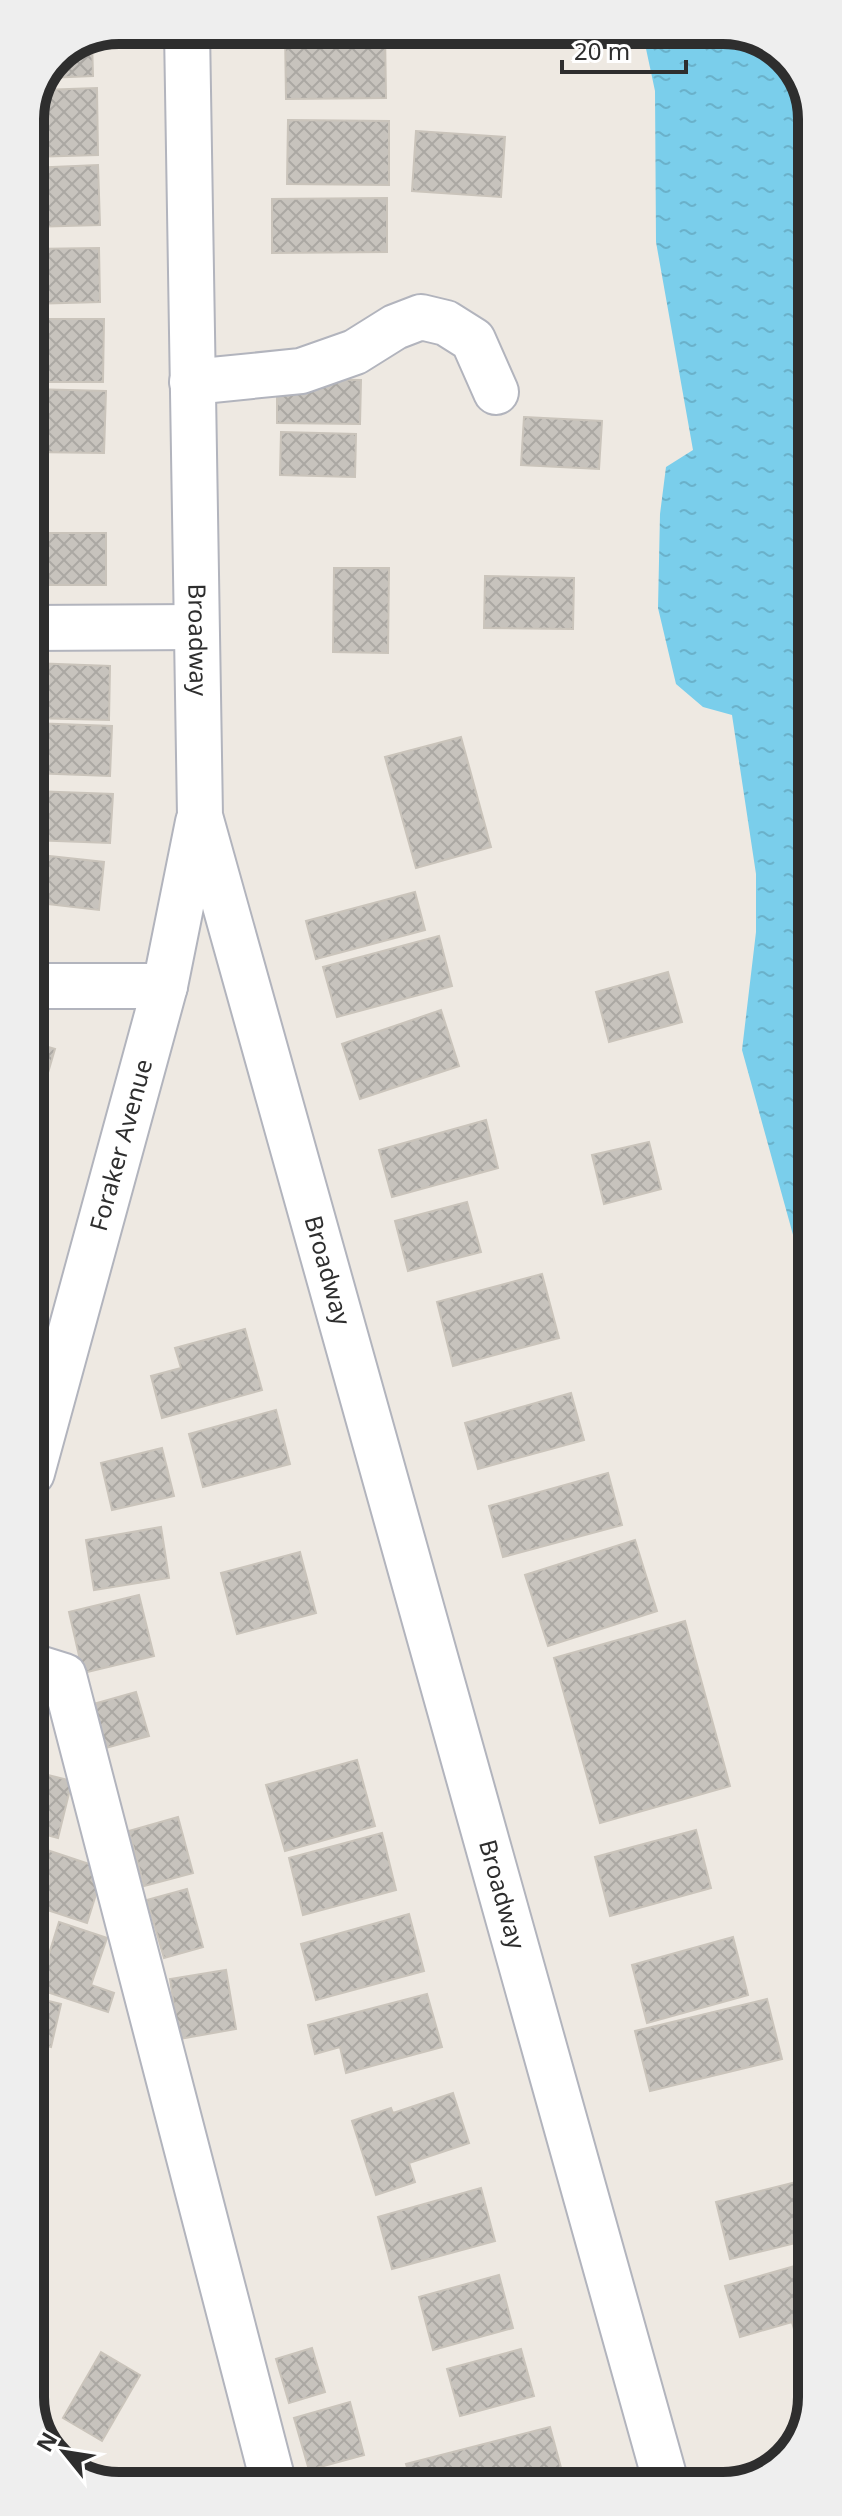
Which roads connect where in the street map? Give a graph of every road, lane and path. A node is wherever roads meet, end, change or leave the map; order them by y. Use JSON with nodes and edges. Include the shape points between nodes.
{"nodes":[{"id":1,"x":187,"y":44,"type":"edge"},
{"id":2,"x":192,"y":382,"type":"junction"},
{"id":3,"x":496,"y":392,"type":"dead end"},
{"id":4,"x":196,"y":627,"type":"junction"},
{"id":5,"x":44,"y":628,"type":"edge"},
{"id":6,"x":200,"y":816,"type":"junction"},
{"id":7,"x":44,"y":986,"type":"edge"},
{"id":8,"x":165,"y":986,"type":"junction"},
{"id":9,"x":44,"y":1429,"type":"edge"},
{"id":10,"x":44,"y":1670,"type":"edge"},
{"id":11,"x":271,"y":2472,"type":"edge"},
{"id":12,"x":663,"y":2472,"type":"edge"}],
"edges":[{"from":1,"to":2,"type":"street","name":"Broadway"},
{"from":2,"to":3,"type":"street","via":[[301,371],[355,352],[421,317],[446,323],[473,340]]},
{"from":2,"to":4,"type":"street","name":"Broadway"},
{"from":4,"to":5,"type":"street"},
{"from":4,"to":6,"type":"street","name":"Broadway"},
{"from":6,"to":8,"type":"street","name":"Foraker Avenue"},
{"from":6,"to":12,"type":"street","name":"Broadway"},
{"from":7,"to":8,"type":"street"},
{"from":8,"to":9,"type":"street","name":"Foraker Avenue"},
{"from":10,"to":11,"type":"street","via":[[64,1676]]}]}
